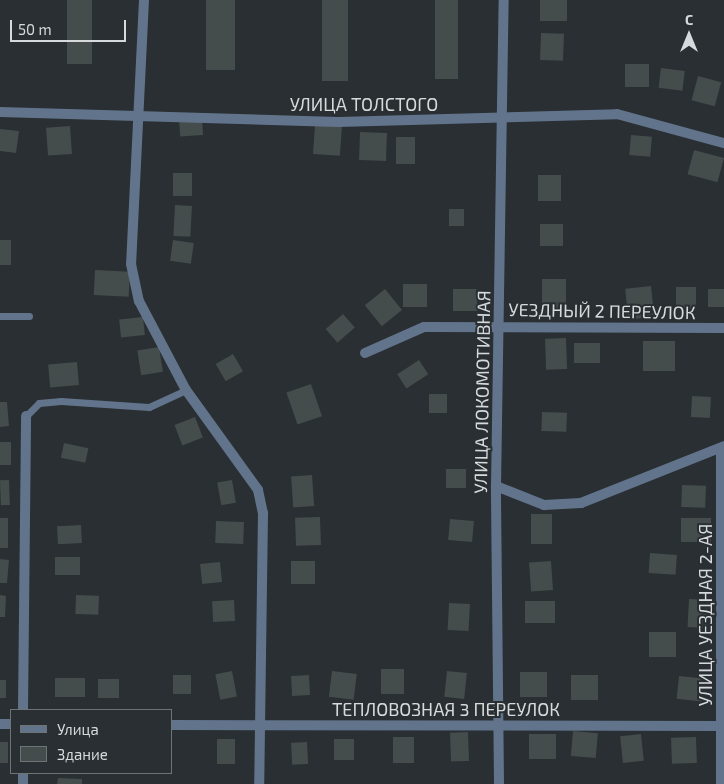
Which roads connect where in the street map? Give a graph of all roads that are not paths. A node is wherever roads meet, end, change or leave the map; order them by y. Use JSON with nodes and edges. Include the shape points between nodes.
{"nodes":[{"id":1,"x":144,"y":0,"type":"edge"},
{"id":2,"x":504,"y":0,"type":"edge"},
{"id":3,"x":0,"y":112,"type":"edge"},
{"id":4,"x":139,"y":115,"type":"junction"},
{"id":5,"x":500,"y":119,"type":"junction"},
{"id":6,"x":724,"y":143,"type":"edge"},
{"id":7,"x":0,"y":316,"type":"edge"},
{"id":8,"x":29,"y":316,"type":"dead end"},
{"id":9,"x":499,"y":326,"type":"junction"},
{"id":10,"x":724,"y":328,"type":"edge"},
{"id":11,"x":365,"y":353,"type":"dead end"},
{"id":12,"x":186,"y":390,"type":"junction"},
{"id":13,"x":26,"y":416,"type":"joint"},
{"id":14,"x":724,"y":447,"type":"edge"},
{"id":15,"x":496,"y":486,"type":"junction"},
{"id":16,"x":722,"y":626,"type":"edge"},
{"id":17,"x":24,"y":709,"type":"edge"},
{"id":18,"x":500,"y":724,"type":"junction"},
{"id":19,"x":172,"y":725,"type":"edge"},
{"id":20,"x":259,"y":726,"type":"junction"},
{"id":21,"x":722,"y":726,"type":"junction"},
{"id":22,"x":722,"y":783,"type":"edge"},
{"id":23,"x":259,"y":784,"type":"edge"},
{"id":24,"x":499,"y":784,"type":"edge"}],
"edges":[{"from":1,"to":4,"type":"street"},
{"from":2,"to":5,"type":"street","name":"УЛИЦА ЛОКОМОТИВНАЯ"},
{"from":3,"to":4,"type":"street","name":"УЛИЦА ТОЛСТОГО"},
{"from":4,"to":5,"type":"street","name":"УЛИЦА ТОЛСТОГО","via":[[338,122]]},
{"from":4,"to":12,"type":"street","via":[[131,264],[139,301]]},
{"from":5,"to":6,"type":"street","name":"УЛИЦА ТОЛСТОГО","via":[[616,114]]},
{"from":5,"to":9,"type":"street","name":"УЛИЦА ЛОКОМОТИВНАЯ"},
{"from":7,"to":8,"type":"lane"},
{"from":9,"to":10,"type":"street","name":"УЕЗДНЫЙ 2 ПЕРЕУЛОК"},
{"from":9,"to":11,"type":"street","name":"УЕЗДНЫЙ 2 ПЕРЕУЛОК","via":[[424,327]]},
{"from":9,"to":15,"type":"street","name":"УЛИЦА ЛОКОМОТИВНАЯ"},
{"from":12,"to":13,"type":"lane","via":[[149,407],[61,401],[39,403]]},
{"from":12,"to":20,"type":"street","via":[[248,474],[258,490],[263,512]]},
{"from":13,"to":17,"type":"street"},
{"from":14,"to":15,"type":"street","via":[[581,503],[544,505]]},
{"from":14,"to":16,"type":"street","name":"УЛИЦА УЕЗДНАЯ 2-АЯ","via":[[721,449]]},
{"from":15,"to":18,"type":"street","name":"УЛИЦА ЛОКОМОТИВНАЯ"},
{"from":16,"to":21,"type":"street","name":"УЛИЦА УЕЗДНАЯ 2-АЯ"},
{"from":18,"to":20,"type":"street","name":"ТЕПЛОВОЗНАЯ 3 ПЕРЕУЛОК"},
{"from":18,"to":21,"type":"street","name":"ТЕПЛОВОЗНАЯ 3 ПЕРЕУЛОК"},
{"from":18,"to":24,"type":"street","name":"УЛИЦА ЛОКОМОТИВНАЯ"},
{"from":19,"to":20,"type":"street","name":"ТЕПЛОВОЗНАЯ 3 ПЕРЕУЛОК"},
{"from":20,"to":23,"type":"street"},
{"from":21,"to":22,"type":"street","name":"УЛИЦА УЕЗДНАЯ 2-АЯ"}]}
